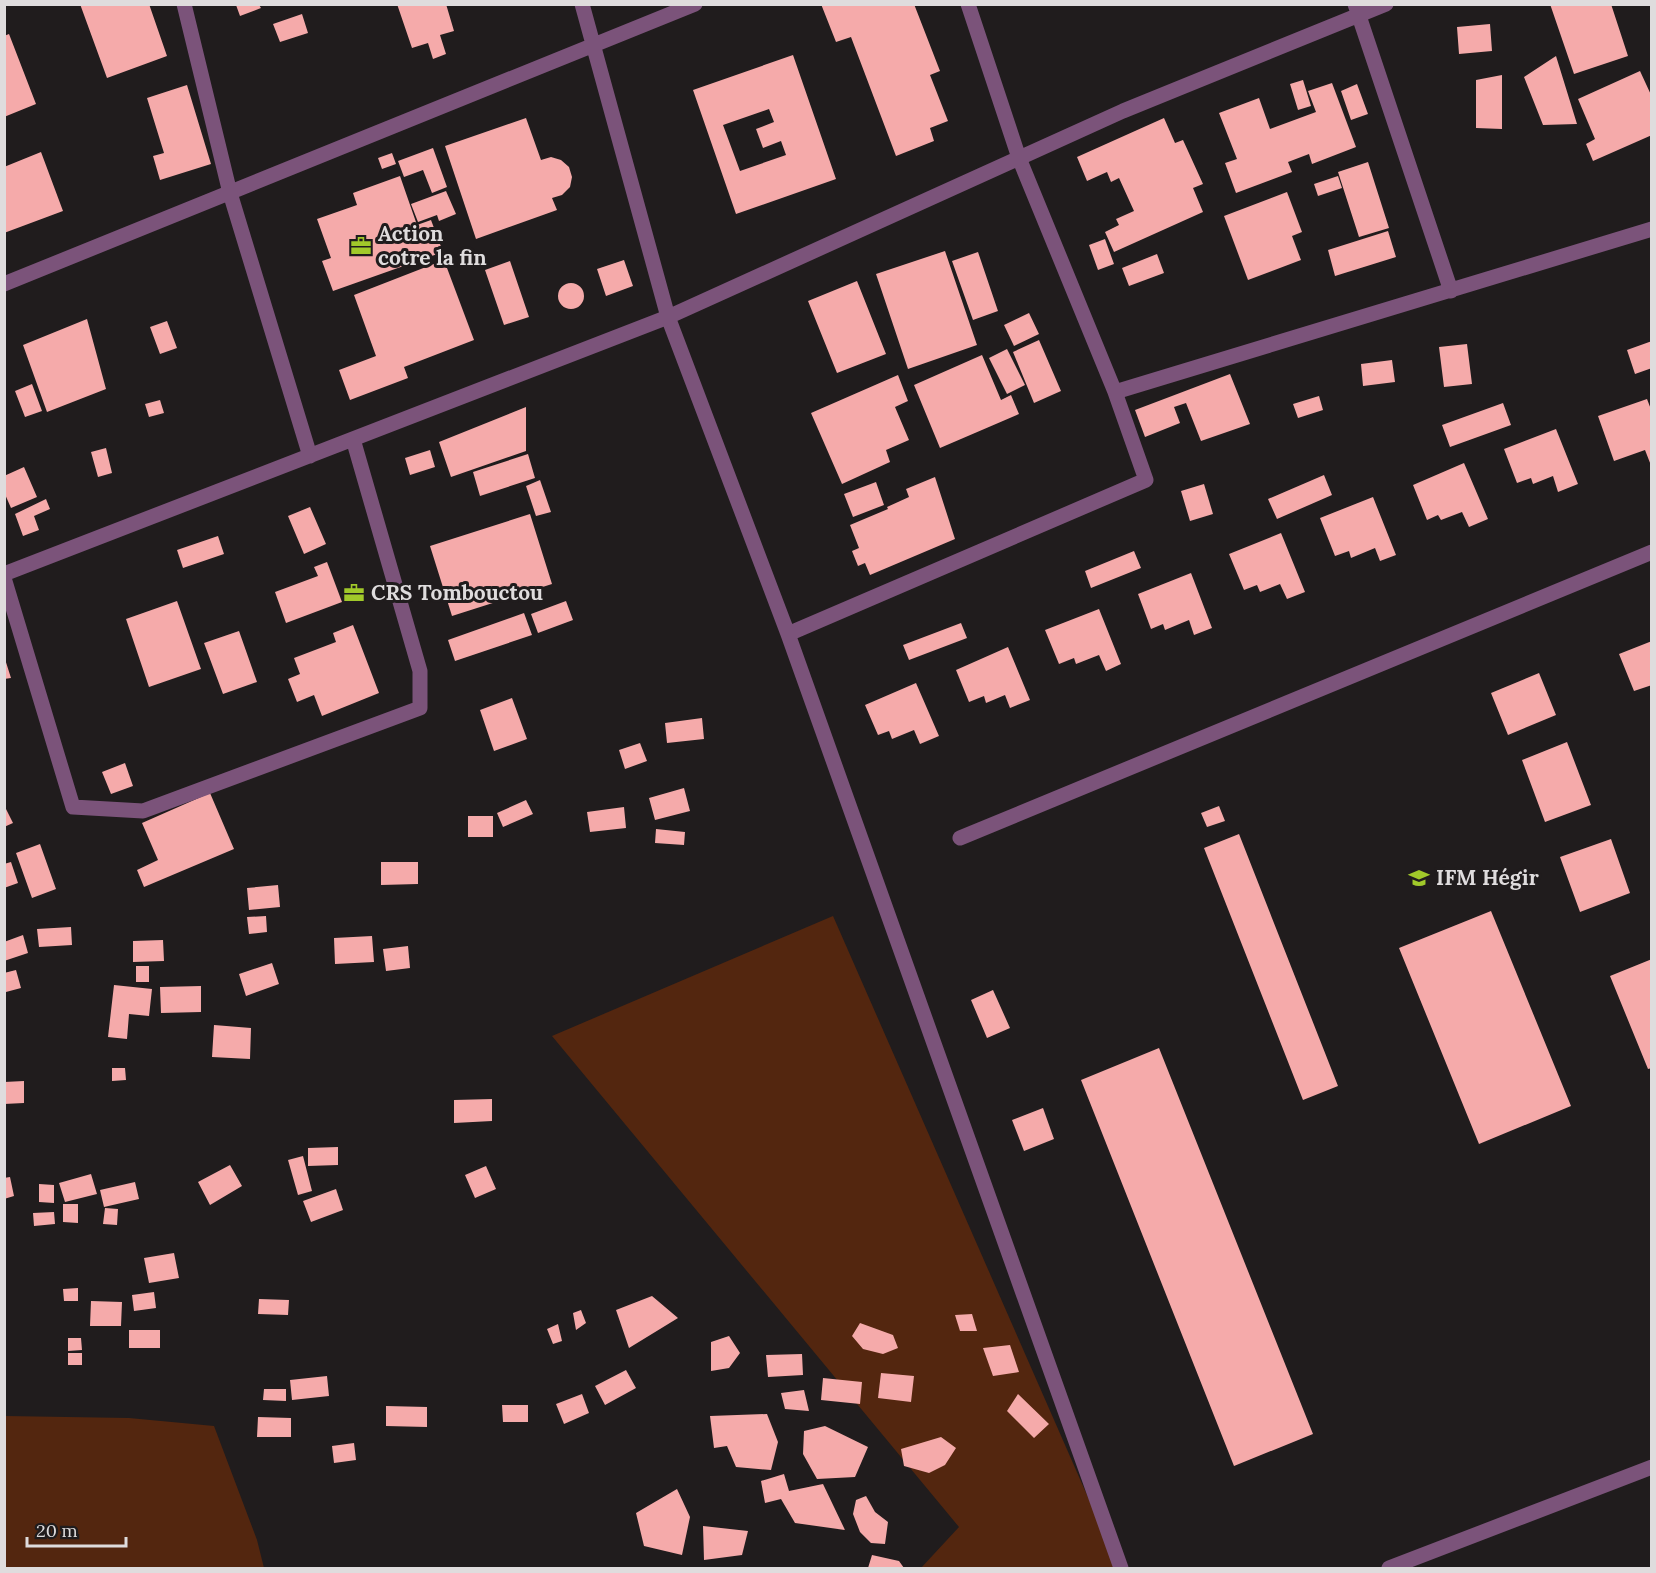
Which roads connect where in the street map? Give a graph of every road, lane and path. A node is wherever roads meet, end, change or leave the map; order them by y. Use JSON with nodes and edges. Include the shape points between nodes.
{"nodes":[{"id":1,"x":184,"y":4,"type":"edge"},
{"id":2,"x":582,"y":4,"type":"edge"},
{"id":3,"x":695,"y":4,"type":"edge"},
{"id":4,"x":968,"y":4,"type":"edge"},
{"id":5,"x":1386,"y":4,"type":"edge"},
{"id":6,"x":1357,"y":10,"type":"edge"},
{"id":7,"x":594,"y":46,"type":"junction"},
{"id":8,"x":1019,"y":158,"type":"junction"},
{"id":9,"x":230,"y":193,"type":"junction"},
{"id":10,"x":1652,"y":230,"type":"edge"},
{"id":11,"x":4,"y":284,"type":"edge"},
{"id":12,"x":1451,"y":291,"type":"junction"},
{"id":13,"x":668,"y":317,"type":"junction"},
{"id":14,"x":1115,"y":392,"type":"junction"},
{"id":15,"x":353,"y":439,"type":"junction"},
{"id":16,"x":310,"y":456,"type":"junction"},
{"id":17,"x":1652,"y":552,"type":"edge"},
{"id":18,"x":4,"y":576,"type":"edge"},
{"id":19,"x":788,"y":634,"type":"junction"},
{"id":20,"x":960,"y":838,"type":"dead end"},
{"id":21,"x":1652,"y":1467,"type":"edge"},
{"id":22,"x":1121,"y":1569,"type":"edge"},
{"id":23,"x":1389,"y":1569,"type":"edge"}],
"edges":[{"from":1,"to":9,"type":"street"},
{"from":2,"to":7,"type":"street"},
{"from":3,"to":7,"type":"street"},
{"from":4,"to":8,"type":"street"},
{"from":5,"to":6,"type":"street"},
{"from":6,"to":8,"type":"street"},
{"from":6,"to":12,"type":"street"},
{"from":7,"to":9,"type":"street"},
{"from":7,"to":13,"type":"street"},
{"from":8,"to":13,"type":"street"},
{"from":8,"to":14,"type":"street"},
{"from":9,"to":11,"type":"street"},
{"from":9,"to":16,"type":"street"},
{"from":10,"to":12,"type":"street"},
{"from":12,"to":14,"type":"street"},
{"from":13,"to":15,"type":"street"},
{"from":13,"to":19,"type":"street"},
{"from":14,"to":19,"type":"street","via":[[1146,480]]},
{"from":15,"to":16,"type":"street"},
{"from":15,"to":18,"type":"street","via":[[420,671],[420,708],[143,811],[73,807]]},
{"from":16,"to":18,"type":"street"},
{"from":17,"to":20,"type":"street"},
{"from":19,"to":22,"type":"street"},
{"from":21,"to":23,"type":"street"}]}
